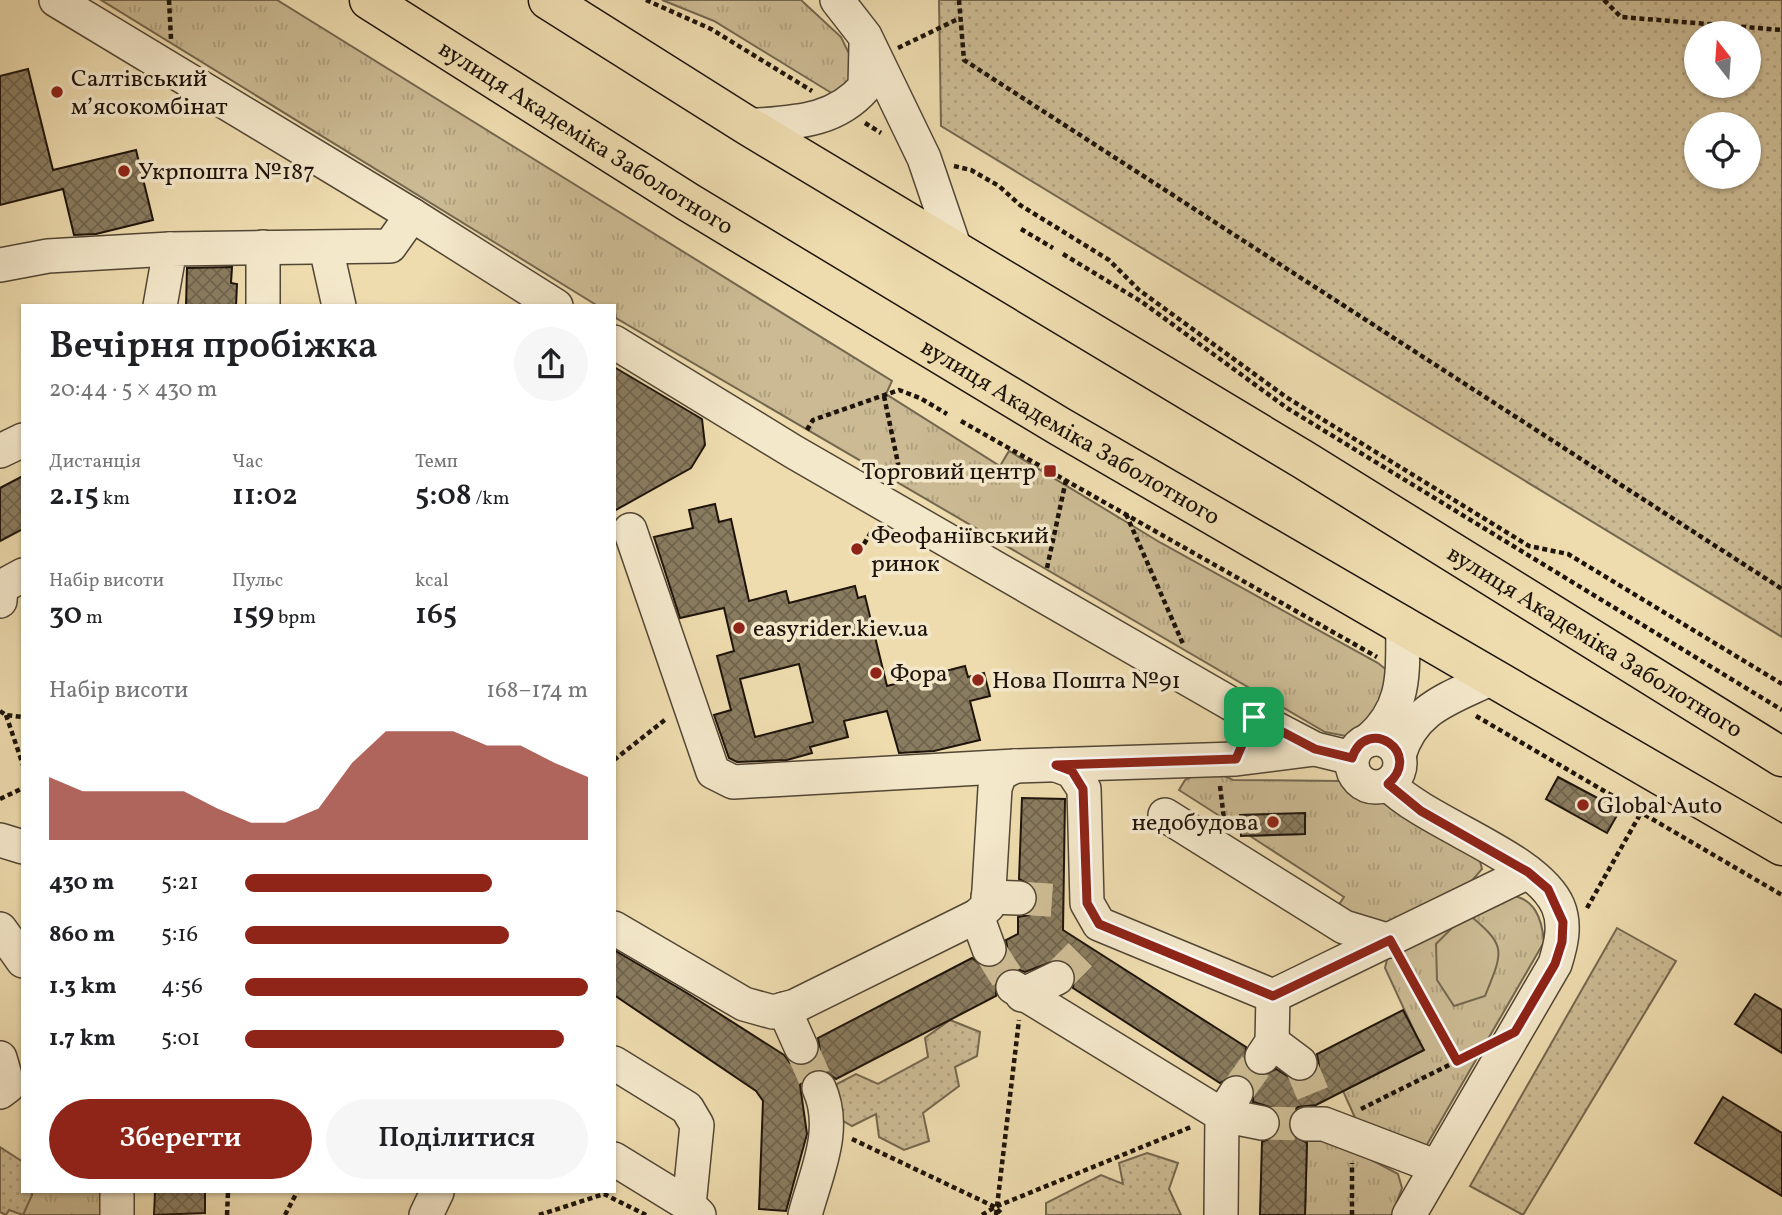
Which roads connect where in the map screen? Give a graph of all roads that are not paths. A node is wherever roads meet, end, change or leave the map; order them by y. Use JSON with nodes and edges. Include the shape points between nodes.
{"nodes":[{"id":1,"x":56,"y":0,"type":"edge"},
{"id":2,"x":369,"y":0,"type":"edge"},
{"id":3,"x":548,"y":0,"type":"edge"},
{"id":4,"x":837,"y":0,"type":"edge"},
{"id":5,"x":870,"y":47,"type":"junction"},
{"id":6,"x":748,"y":126,"type":"junction"},
{"id":7,"x":412,"y":215,"type":"junction"},
{"id":8,"x":263,"y":247,"type":"junction"},
{"id":9,"x":326,"y":248,"type":"junction"},
{"id":10,"x":170,"y":249,"type":"junction"},
{"id":11,"x":957,"y":252,"type":"junction"},
{"id":12,"x":0,"y":265,"type":"edge"},
{"id":13,"x":160,"y":304,"type":"edge"},
{"id":14,"x":263,"y":304,"type":"edge"},
{"id":15,"x":340,"y":304,"type":"edge"},
{"id":16,"x":553,"y":304,"type":"edge"},
{"id":17,"x":616,"y":343,"type":"edge"},
{"id":18,"x":21,"y":441,"type":"edge"},
{"id":19,"x":0,"y":451,"type":"edge"},
{"id":20,"x":620,"y":525,"type":"edge"},
{"id":21,"x":21,"y":576,"type":"edge"},
{"id":22,"x":0,"y":601,"type":"edge"},
{"id":23,"x":1403,"y":623,"type":"junction"},
{"id":24,"x":1494,"y":677,"type":"junction"},
{"id":25,"x":1254,"y":717,"type":"junction"},
{"id":26,"x":1315,"y":749,"type":"junction"},
{"id":27,"x":1360,"y":749,"type":"junction"},
{"id":28,"x":1782,"y":757,"type":"edge"},
{"id":29,"x":1226,"y":759,"type":"junction"},
{"id":30,"x":1056,"y":765,"type":"junction"},
{"id":31,"x":1016,"y":766,"type":"junction"},
{"id":32,"x":1393,"y":770,"type":"junction"},
{"id":33,"x":1165,"y":815,"type":"dead end"},
{"id":34,"x":0,"y":840,"type":"edge"},
{"id":35,"x":21,"y":846,"type":"edge"},
{"id":36,"x":1782,"y":846,"type":"edge"},
{"id":37,"x":1528,"y":872,"type":"junction"},
{"id":38,"x":995,"y":904,"type":"junction"},
{"id":39,"x":0,"y":929,"type":"edge"},
{"id":40,"x":616,"y":929,"type":"edge"},
{"id":41,"x":1390,"y":940,"type":"junction"},
{"id":42,"x":989,"y":949,"type":"tunnel mouth"},
{"id":43,"x":21,"y":958,"type":"edge"},
{"id":44,"x":1057,"y":978,"type":"tunnel mouth"},
{"id":45,"x":1273,"y":996,"type":"junction"},
{"id":46,"x":784,"y":1009,"type":"junction"},
{"id":47,"x":800,"y":1047,"type":"tunnel mouth"},
{"id":48,"x":0,"y":1058,"type":"edge"},
{"id":49,"x":1300,"y":1063,"type":"dead end"},
{"id":50,"x":616,"y":1064,"type":"edge"},
{"id":51,"x":819,"y":1088,"type":"tunnel mouth"},
{"id":52,"x":0,"y":1093,"type":"edge"},
{"id":53,"x":1229,"y":1104,"type":"junction"},
{"id":54,"x":1326,"y":1122,"type":"tunnel mouth"},
{"id":55,"x":1262,"y":1123,"type":"tunnel mouth"},
{"id":56,"x":616,"y":1160,"type":"edge"},
{"id":57,"x":1437,"y":1167,"type":"junction"},
{"id":58,"x":117,"y":1193,"type":"edge"},
{"id":59,"x":437,"y":1193,"type":"edge"},
{"id":60,"x":694,"y":1210,"type":"edge"},
{"id":61,"x":117,"y":1215,"type":"edge"},
{"id":62,"x":426,"y":1215,"type":"edge"},
{"id":63,"x":805,"y":1215,"type":"edge"},
{"id":64,"x":1221,"y":1215,"type":"edge"},
{"id":65,"x":1409,"y":1215,"type":"edge"}],
"edges":[{"from":1,"to":7,"type":"street"},
{"from":2,"to":23,"type":"highway","name":"вулиця Академіка Заболотного","via":[[688,202],[1047,419]]},
{"from":3,"to":6,"type":"highway","name":"вулиця Академіка Заболотного"},
{"from":4,"to":5,"type":"street"},
{"from":5,"to":6,"type":"street","via":[[865,87],[841,109],[808,121]]},
{"from":5,"to":11,"type":"street","via":[[924,158]]},
{"from":6,"to":11,"type":"highway","name":"вулиця Академіка Заболотного"},
{"from":7,"to":9,"type":"street","via":[[390,246]]},
{"from":7,"to":16,"type":"street"},
{"from":8,"to":9,"type":"street"},
{"from":8,"to":10,"type":"street"},
{"from":8,"to":14,"type":"street"},
{"from":9,"to":15,"type":"street"},
{"from":10,"to":12,"type":"street","via":[[48,256]]},
{"from":10,"to":13,"type":"street"},
{"from":11,"to":28,"type":"highway","name":"вулиця Академіка Заболотного","via":[[1304,460]]},
{"from":17,"to":25,"type":"street","via":[[794,452]]},
{"from":18,"to":19,"type":"street"},
{"from":20,"to":31,"type":"street","via":[[713,772],[733,782]]},
{"from":21,"to":22,"type":"street","via":[[1,587]]},
{"from":23,"to":24,"type":"highway","name":"вулиця Академіка Заболотного"},
{"from":23,"to":27,"type":"street","via":[[1397,704],[1391,719]]},
{"from":24,"to":32,"type":"street","via":[[1424,711],[1412,724]]},
{"from":24,"to":36,"type":"highway","name":"вулиця Академіка Заболотного"},
{"from":25,"to":26,"type":"street"},
{"from":25,"to":29,"type":"street"},
{"from":26,"to":27,"type":"street"},
{"from":26,"to":29,"type":"street"},
{"from":27,"to":32,"type":"street","via":[[1389,742]]},
{"from":27,"to":32,"type":"street","via":[[1354,774],[1365,785],[1380,787]]},
{"from":29,"to":30,"type":"street"},
{"from":30,"to":31,"type":"street"},
{"from":30,"to":45,"type":"street","via":[[1072,771],[1083,789],[1075,900],[1099,924],[1098,936]]},
{"from":31,"to":38,"type":"street","via":[[1000,774],[995,788]]},
{"from":32,"to":37,"type":"street","via":[[1421,811]]},
{"from":33,"to":41,"type":"street","via":[[1344,927]]},
{"from":34,"to":35,"type":"street"},
{"from":37,"to":41,"type":"street"},
{"from":37,"to":57,"type":"street","via":[[1548,889],[1558,906],[1562,942],[1555,964]]},
{"from":38,"to":42,"type":"street"},
{"from":38,"to":46,"type":"street"},
{"from":39,"to":43,"type":"street"},
{"from":40,"to":46,"type":"street","via":[[744,1004],[773,1012]]},
{"from":41,"to":45,"type":"street"},
{"from":44,"to":53,"type":"street","via":[[1018,991]]},
{"from":45,"to":49,"type":"street","via":[[1267,1050]]},
{"from":46,"to":47,"type":"street"},
{"from":48,"to":52,"type":"street","via":[[8,1086]]},
{"from":50,"to":60,"type":"street","via":[[687,1108],[694,1117]]},
{"from":51,"to":63,"type":"street","via":[[827,1107],[828,1131]]},
{"from":53,"to":55,"type":"street"},
{"from":53,"to":64,"type":"street"},
{"from":54,"to":57,"type":"street"},
{"from":56,"to":60,"type":"street"},
{"from":57,"to":65,"type":"street"},
{"from":58,"to":61,"type":"street"},
{"from":59,"to":62,"type":"street"}]}
